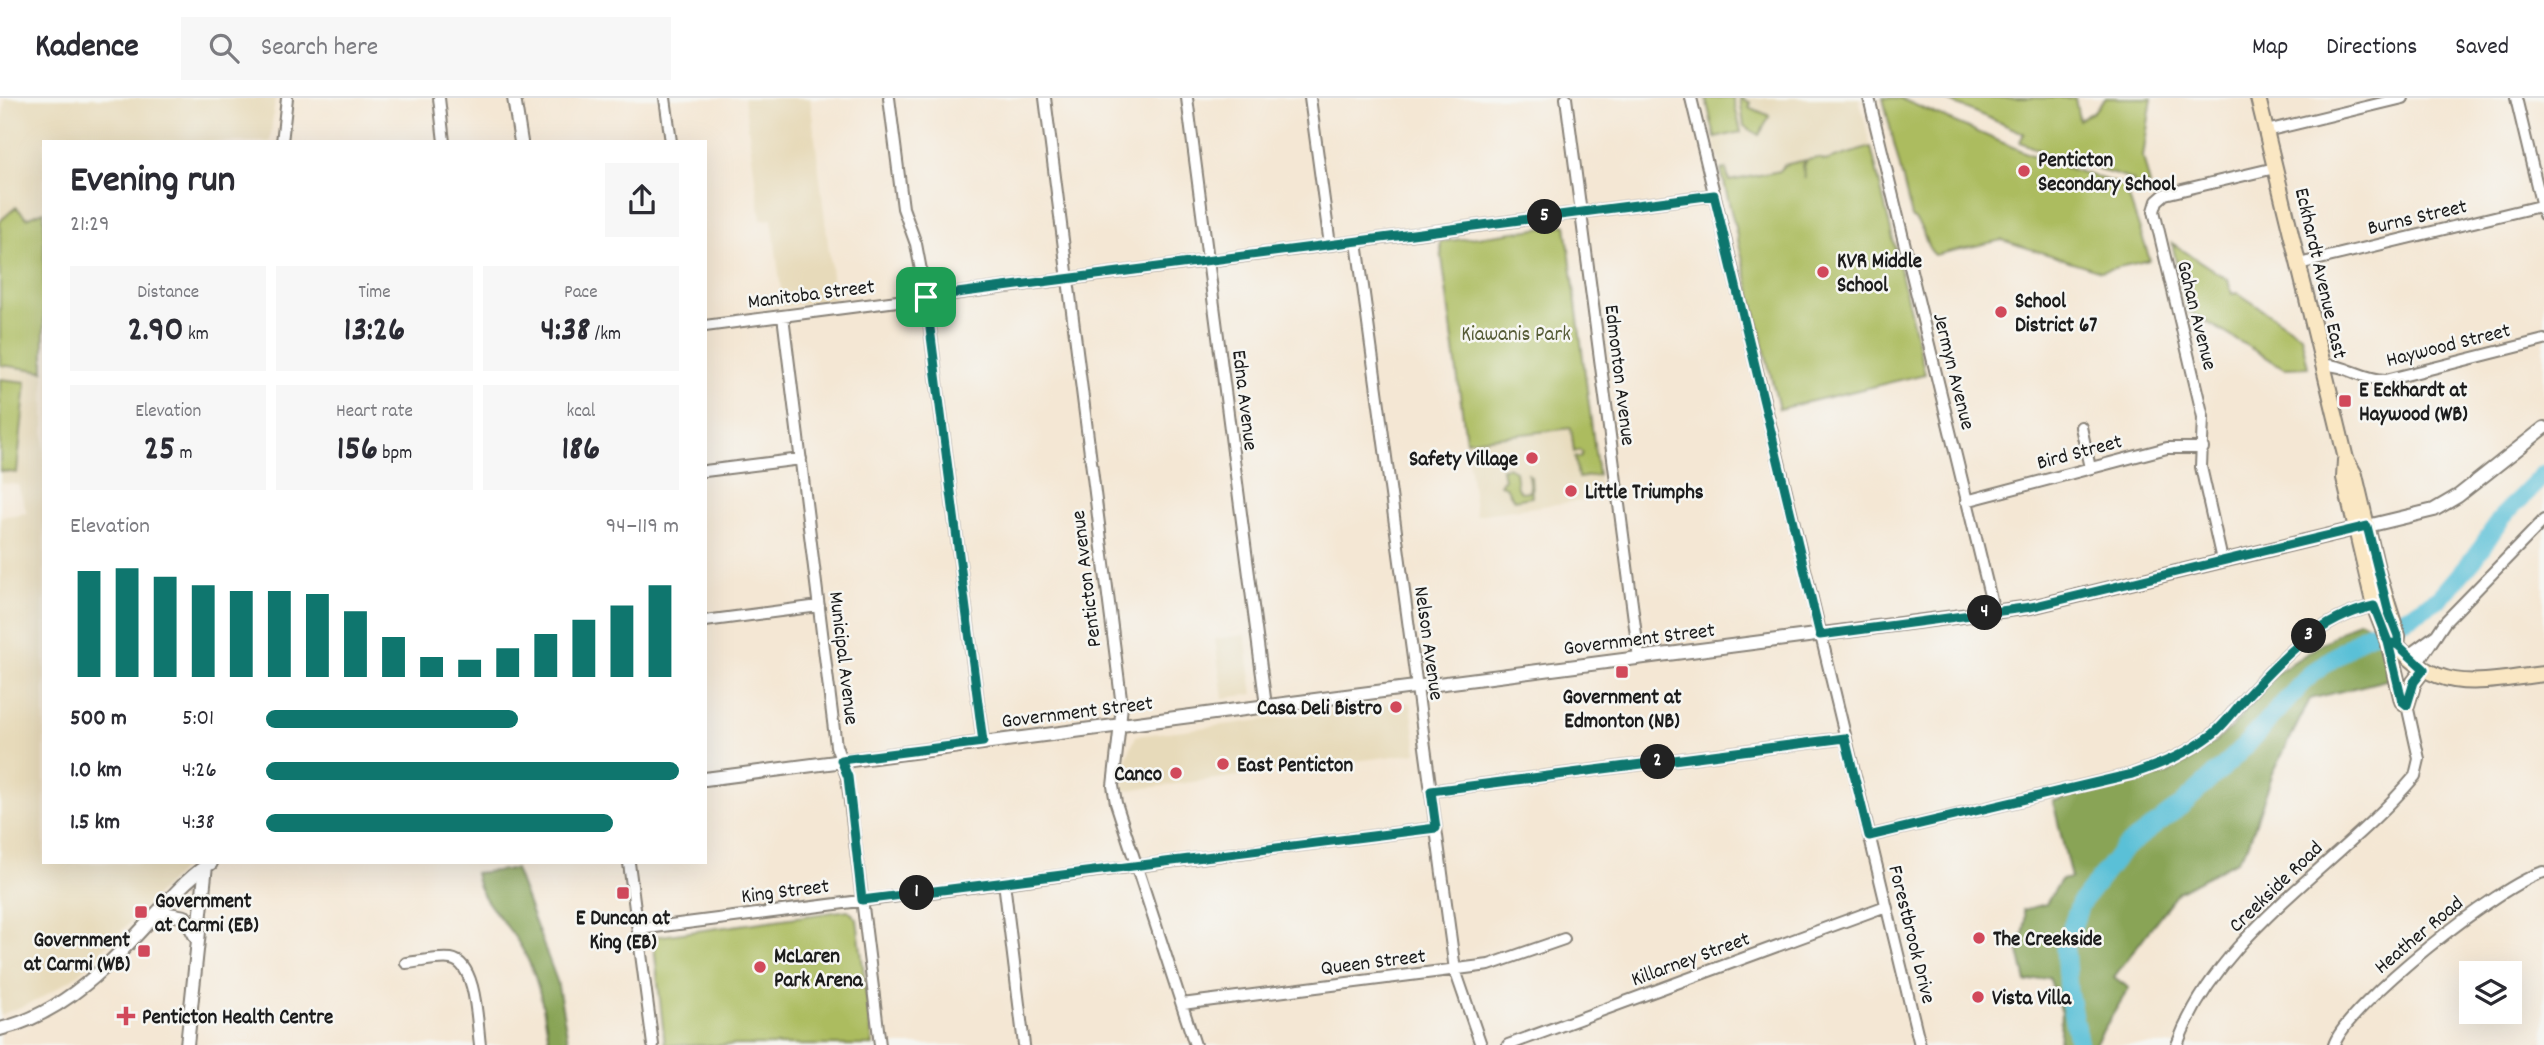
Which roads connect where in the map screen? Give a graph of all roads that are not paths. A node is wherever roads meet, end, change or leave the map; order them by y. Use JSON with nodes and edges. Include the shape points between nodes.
{"nodes":[{"id":1,"x":287,"y":98,"type":"edge"},
{"id":2,"x":439,"y":98,"type":"edge"},
{"id":3,"x":514,"y":98,"type":"edge"},
{"id":4,"x":665,"y":98,"type":"edge"},
{"id":5,"x":889,"y":98,"type":"edge"},
{"id":6,"x":1045,"y":98,"type":"edge"},
{"id":7,"x":1187,"y":98,"type":"edge"},
{"id":8,"x":1310,"y":98,"type":"edge"},
{"id":9,"x":1566,"y":98,"type":"edge"},
{"id":10,"x":1691,"y":98,"type":"edge"},
{"id":11,"x":1869,"y":98,"type":"edge"},
{"id":12,"x":2258,"y":98,"type":"edge"},
{"id":13,"x":2403,"y":98,"type":"edge"},
{"id":14,"x":2516,"y":98,"type":"edge"},
{"id":15,"x":2266,"y":131,"type":"junction"},
{"id":16,"x":282,"y":140,"type":"edge"},
{"id":17,"x":444,"y":140,"type":"edge"},
{"id":18,"x":521,"y":140,"type":"edge"},
{"id":19,"x":671,"y":140,"type":"edge"},
{"id":20,"x":2275,"y":168,"type":"junction"},
{"id":21,"x":1714,"y":195,"type":"junction"},
{"id":22,"x":2543,"y":209,"type":"edge"},
{"id":23,"x":1581,"y":212,"type":"junction"},
{"id":24,"x":1357,"y":242,"type":"junction"},
{"id":25,"x":1329,"y":245,"type":"junction"},
{"id":26,"x":1209,"y":260,"type":"junction"},
{"id":27,"x":2299,"y":264,"type":"junction"},
{"id":28,"x":1068,"y":279,"type":"junction"},
{"id":29,"x":926,"y":297,"type":"junction"},
{"id":30,"x":783,"y":316,"type":"junction"},
{"id":31,"x":707,"y":326,"type":"edge"},
{"id":32,"x":2544,"y":340,"type":"edge"},
{"id":33,"x":2323,"y":365,"type":"junction"},
{"id":34,"x":2081,"y":427,"type":"dead end"},
{"id":35,"x":2544,"y":428,"type":"edge"},
{"id":36,"x":2203,"y":448,"type":"junction"},
{"id":37,"x":801,"y":459,"type":"junction"},
{"id":38,"x":2090,"y":468,"type":"junction"},
{"id":39,"x":707,"y":471,"type":"edge"},
{"id":40,"x":1966,"y":500,"type":"junction"},
{"id":41,"x":2544,"y":520,"type":"edge"},
{"id":42,"x":2361,"y":527,"type":"junction"},
{"id":43,"x":2222,"y":560,"type":"junction"},
{"id":44,"x":819,"y":606,"type":"junction"},
{"id":45,"x":2379,"y":611,"type":"junction"},
{"id":46,"x":1994,"y":612,"type":"junction"},
{"id":47,"x":707,"y":621,"type":"edge"},
{"id":48,"x":1820,"y":635,"type":"junction"},
{"id":49,"x":2405,"y":652,"type":"junction"},
{"id":50,"x":1639,"y":658,"type":"junction"},
{"id":51,"x":2544,"y":674,"type":"edge"},
{"id":52,"x":1417,"y":687,"type":"junction"},
{"id":53,"x":2407,"y":705,"type":"junction"},
{"id":54,"x":1266,"y":706,"type":"junction"},
{"id":55,"x":1120,"y":724,"type":"junction"},
{"id":56,"x":1845,"y":738,"type":"junction"},
{"id":57,"x":983,"y":742,"type":"junction"},
{"id":58,"x":841,"y":760,"type":"junction"},
{"id":59,"x":707,"y":779,"type":"edge"},
{"id":60,"x":1431,"y":791,"type":"junction"},
{"id":61,"x":1436,"y":828,"type":"junction"},
{"id":62,"x":1869,"y":836,"type":"junction"},
{"id":63,"x":208,"y":864,"type":"edge"},
{"id":64,"x":629,"y":864,"type":"edge"},
{"id":65,"x":1136,"y":865,"type":"junction"},
{"id":66,"x":2544,"y":872,"type":"edge"},
{"id":67,"x":1004,"y":882,"type":"junction"},
{"id":68,"x":862,"y":900,"type":"junction"},
{"id":69,"x":1886,"y":906,"type":"junction"},
{"id":70,"x":154,"y":916,"type":"junction"},
{"id":71,"x":639,"y":929,"type":"junction"},
{"id":72,"x":1564,"y":939,"type":"dead end"},
{"id":73,"x":198,"y":942,"type":"junction"},
{"id":74,"x":406,"y":963,"type":"dead end"},
{"id":75,"x":1455,"y":970,"type":"junction"},
{"id":76,"x":1182,"y":1004,"type":"junction"},
{"id":77,"x":0,"y":1029,"type":"edge"},
{"id":78,"x":187,"y":1045,"type":"edge"},
{"id":79,"x":480,"y":1045,"type":"edge"},
{"id":80,"x":653,"y":1045,"type":"edge"},
{"id":81,"x":880,"y":1045,"type":"edge"},
{"id":82,"x":1024,"y":1045,"type":"edge"},
{"id":83,"x":1195,"y":1045,"type":"edge"},
{"id":84,"x":1481,"y":1045,"type":"edge"},
{"id":85,"x":1508,"y":1045,"type":"edge"},
{"id":86,"x":1920,"y":1045,"type":"edge"},
{"id":87,"x":2177,"y":1045,"type":"edge"},
{"id":88,"x":2334,"y":1045,"type":"edge"}],
"edges":[{"from":1,"to":16,"type":"street"},
{"from":2,"to":17,"type":"street"},
{"from":3,"to":18,"type":"street"},
{"from":4,"to":19,"type":"street"},
{"from":5,"to":29,"type":"street","via":[[903,208],[916,244]]},
{"from":6,"to":28,"type":"street","name":"Penticton Avenue"},
{"from":7,"to":26,"type":"street","name":"Edna Avenue"},
{"from":8,"to":25,"type":"street"},
{"from":9,"to":23,"type":"street","name":"Edmonton Avenue"},
{"from":10,"to":21,"type":"street","name":"Forestbrook Drive"},
{"from":11,"to":40,"type":"street","name":"Jermyn Avenue"},
{"from":12,"to":15,"type":"main road","name":"Eckhardt Avenue East"},
{"from":13,"to":15,"type":"street"},
{"from":14,"to":22,"type":"street"},
{"from":15,"to":20,"type":"main road","name":"Eckhardt Avenue East"},
{"from":20,"to":27,"type":"main road","name":"Eckhardt Avenue East"},
{"from":20,"to":36,"type":"street","name":"Gahan Avenue","via":[[2170,192],[2155,205],[2154,222],[2203,417]]},
{"from":21,"to":23,"type":"street","name":"Manitoba Street"},
{"from":21,"to":48,"type":"street","name":"Forestbrook Drive"},
{"from":22,"to":27,"type":"street","name":"Burns Street"},
{"from":23,"to":24,"type":"street","name":"Manitoba Street"},
{"from":23,"to":50,"type":"street","name":"Edmonton Avenue"},
{"from":24,"to":25,"type":"street","name":"Manitoba Street"},
{"from":24,"to":52,"type":"street","name":"Nelson Avenue"},
{"from":25,"to":26,"type":"street","name":"Manitoba Street"},
{"from":26,"to":28,"type":"street","name":"Manitoba Street"},
{"from":26,"to":54,"type":"street","name":"Edna Avenue"},
{"from":27,"to":33,"type":"main road","name":"Eckhardt Avenue East"},
{"from":28,"to":29,"type":"street","name":"Manitoba Street"},
{"from":28,"to":55,"type":"street","name":"Penticton Avenue","via":[[1122,706]]},
{"from":29,"to":30,"type":"street","name":"Manitoba Street"},
{"from":29,"to":57,"type":"street"},
{"from":30,"to":31,"type":"street","name":"Manitoba Street"},
{"from":30,"to":37,"type":"street","name":"Municipal Avenue"},
{"from":32,"to":33,"type":"street","name":"Haywood Street","via":[[2386,380],[2360,377],[2338,364]]},
{"from":33,"to":42,"type":"main road","name":"Eckhardt Avenue East","via":[[2346,459],[2344,478]]},
{"from":34,"to":38,"type":"street"},
{"from":35,"to":42,"type":"street","name":"Government Street","via":[[2434,510]]},
{"from":36,"to":38,"type":"street","name":"Bird Street","via":[[2175,446]]},
{"from":36,"to":43,"type":"street","name":"Gahan Avenue","via":[[2203,477]]},
{"from":37,"to":39,"type":"street"},
{"from":37,"to":44,"type":"street","name":"Municipal Avenue"},
{"from":38,"to":40,"type":"street","name":"Bird Street"},
{"from":40,"to":46,"type":"street","name":"Jermyn Avenue"},
{"from":41,"to":49,"type":"street","via":[[2436,635]]},
{"from":42,"to":43,"type":"street","name":"Government Street"},
{"from":42,"to":45,"type":"main road","name":"Eckhardt Avenue East"},
{"from":43,"to":46,"type":"street","name":"Government Street","via":[[2062,601]]},
{"from":44,"to":47,"type":"street"},
{"from":44,"to":58,"type":"street","name":"Municipal Avenue"},
{"from":45,"to":49,"type":"main road","name":"Eckhardt Avenue East"},
{"from":45,"to":62,"type":"street","via":[[2360,609],[2312,633],[2280,659],[2215,733],[2171,761]]},
{"from":46,"to":48,"type":"street","name":"Government Street"},
{"from":48,"to":50,"type":"street","name":"Government Street"},
{"from":48,"to":56,"type":"street","name":"Forestbrook Drive"},
{"from":49,"to":51,"type":"main road","via":[[2466,683]]},
{"from":49,"to":53,"type":"main road","via":[[2414,682]]},
{"from":49,"to":53,"type":"main road","name":"Eckhardt Avenue East","via":[[2402,701]]},
{"from":50,"to":52,"type":"street","name":"Government Street"},
{"from":52,"to":54,"type":"street","name":"Government Street"},
{"from":52,"to":60,"type":"street","name":"Nelson Avenue"},
{"from":53,"to":87,"type":"street","name":"Creekside Road","via":[[2418,768],[2409,783],[2222,966],[2195,1003]]},
{"from":54,"to":55,"type":"street","name":"Government Street"},
{"from":55,"to":57,"type":"street","name":"Government Street"},
{"from":55,"to":65,"type":"street","name":"Penticton Avenue","via":[[1114,792]]},
{"from":56,"to":60,"type":"street"},
{"from":56,"to":62,"type":"street","name":"Forestbrook Drive"},
{"from":57,"to":58,"type":"street","name":"Government Street"},
{"from":58,"to":59,"type":"street","name":"Government Street"},
{"from":58,"to":68,"type":"street","name":"Municipal Avenue","via":[[848,777]]},
{"from":60,"to":61,"type":"street","name":"Nelson Avenue"},
{"from":61,"to":65,"type":"street","name":"King Street"},
{"from":61,"to":75,"type":"street","name":"Nelson Avenue"},
{"from":62,"to":69,"type":"street","name":"Forestbrook Drive"},
{"from":63,"to":70,"type":"street"},
{"from":63,"to":73,"type":"street"},
{"from":64,"to":71,"type":"street"},
{"from":65,"to":67,"type":"street","name":"King Street"},
{"from":65,"to":76,"type":"street","name":"Penticton Avenue"},
{"from":66,"to":88,"type":"street","name":"Heather Road","via":[[2531,875],[2475,912],[2359,1008],[2338,1031]]},
{"from":67,"to":68,"type":"street","name":"King Street"},
{"from":67,"to":82,"type":"street"},
{"from":68,"to":71,"type":"street","name":"King Street"},
{"from":68,"to":81,"type":"street","name":"Municipal Avenue"},
{"from":69,"to":85,"type":"street","name":"Killarney Street"},
{"from":69,"to":86,"type":"street","name":"Forestbrook Drive"},
{"from":70,"to":73,"type":"street","via":[[185,917]]},
{"from":70,"to":77,"type":"street","via":[[108,967],[79,991]]},
{"from":71,"to":80,"type":"street"},
{"from":72,"to":75,"type":"street","name":"Queen Street","via":[[1489,965]]},
{"from":73,"to":78,"type":"street"},
{"from":74,"to":79,"type":"street","via":[[453,959],[465,967],[471,979]]},
{"from":75,"to":76,"type":"street","name":"Queen Street"},
{"from":75,"to":84,"type":"street","name":"Nelson Avenue"},
{"from":76,"to":83,"type":"street","name":"Penticton Avenue"}]}
